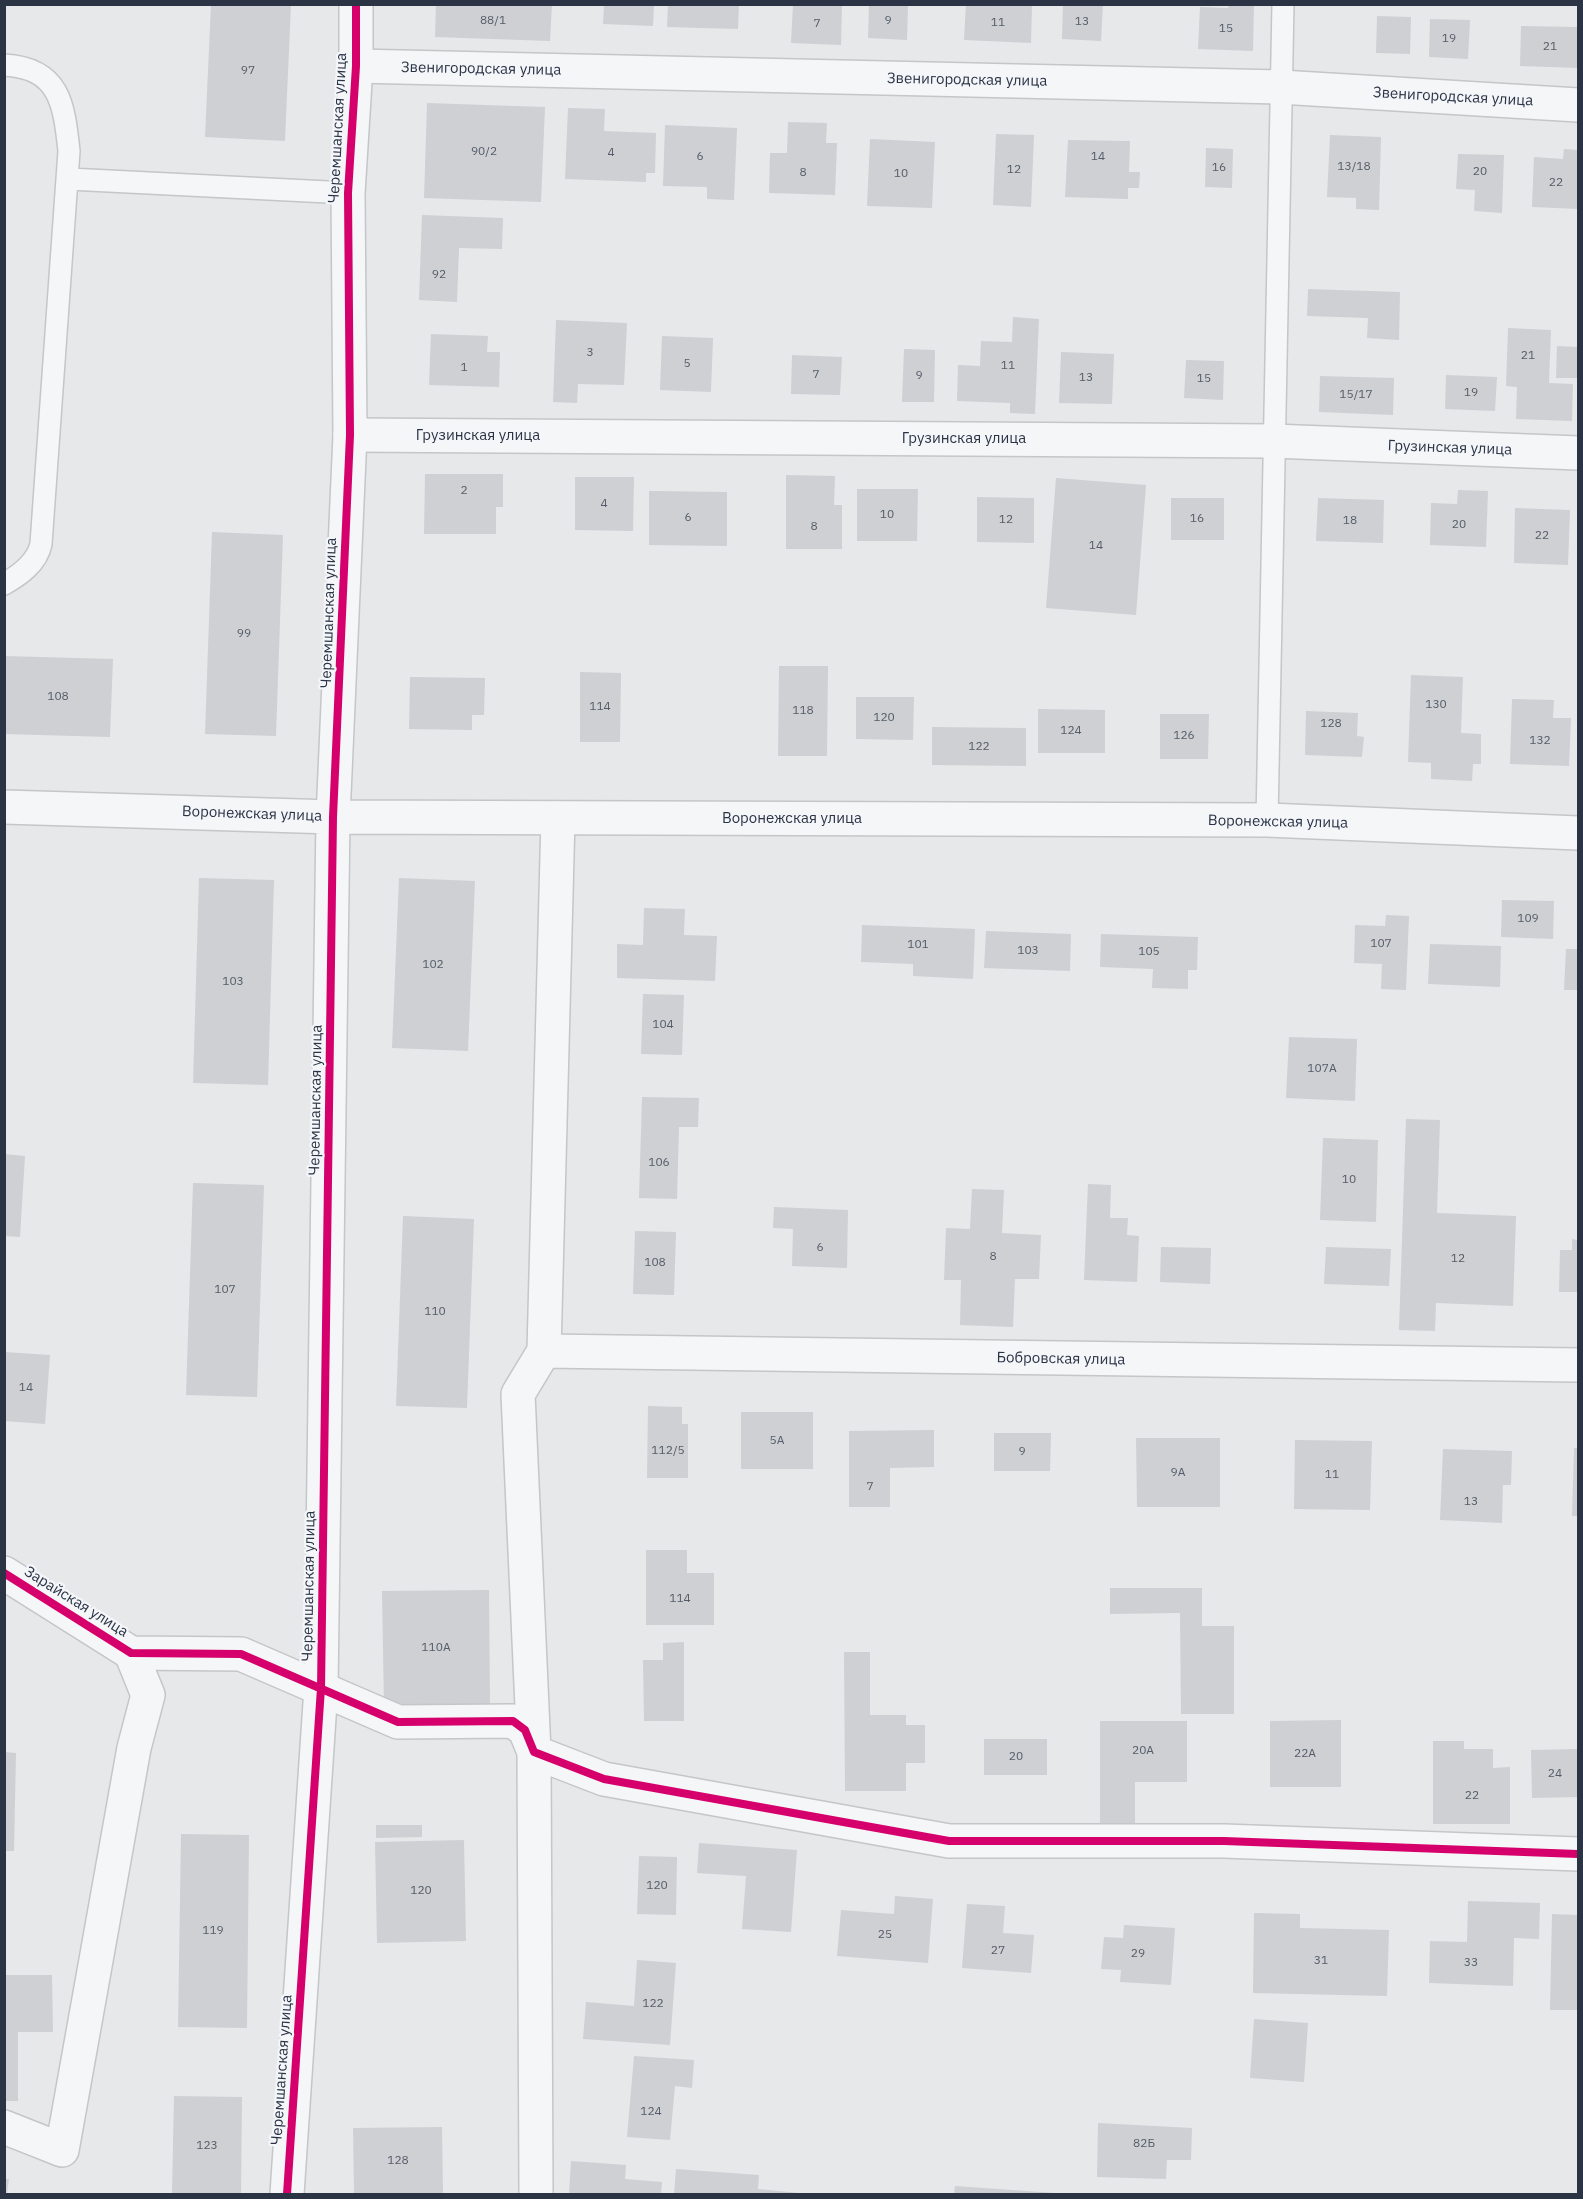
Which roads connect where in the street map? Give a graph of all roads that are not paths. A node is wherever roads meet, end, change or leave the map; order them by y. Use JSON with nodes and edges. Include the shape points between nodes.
{"nodes":[{"id":1,"x":356,"y":4,"type":"edge"},
{"id":2,"x":1282,"y":4,"type":"edge"},
{"id":3,"x":4,"y":64,"type":"edge"},
{"id":4,"x":356,"y":66,"type":"junction"},
{"id":5,"x":1280,"y":87,"type":"junction"},
{"id":6,"x":1578,"y":105,"type":"edge"},
{"id":7,"x":69,"y":179,"type":"junction"},
{"id":8,"x":348,"y":193,"type":"junction"},
{"id":9,"x":350,"y":435,"type":"junction"},
{"id":10,"x":1273,"y":441,"type":"junction"},
{"id":11,"x":1578,"y":453,"type":"edge"},
{"id":12,"x":4,"y":584,"type":"edge"},
{"id":13,"x":4,"y":807,"type":"edge"},
{"id":14,"x":333,"y":817,"type":"junction"},
{"id":15,"x":558,"y":818,"type":"junction"},
{"id":16,"x":1267,"y":820,"type":"junction"},
{"id":17,"x":1578,"y":833,"type":"edge"},
{"id":18,"x":544,"y":1351,"type":"junction"},
{"id":19,"x":1578,"y":1365,"type":"edge"},
{"id":20,"x":4,"y":1573,"type":"edge"},
{"id":21,"x":131,"y":1653,"type":"junction"},
{"id":22,"x":321,"y":1688,"type":"junction"},
{"id":23,"x":534,"y":1752,"type":"junction"},
{"id":24,"x":1578,"y":1854,"type":"edge"},
{"id":25,"x":4,"y":2127,"type":"edge"},
{"id":26,"x":287,"y":2194,"type":"edge"},
{"id":27,"x":536,"y":2194,"type":"edge"}],
"edges":[{"from":1,"to":4,"type":"street","name":"Черемшанская улица"},
{"from":2,"to":5,"type":"lane"},
{"from":3,"to":7,"type":"lane","via":[[35,70],[49,80],[58,94],[65,115]]},
{"from":4,"to":5,"type":"street","name":"Звенигородская улица"},
{"from":4,"to":8,"type":"street","name":"Черемшанская улица"},
{"from":5,"to":6,"type":"street","name":"Звенигородская улица"},
{"from":5,"to":10,"type":"lane"},
{"from":7,"to":8,"type":"lane"},
{"from":7,"to":12,"type":"lane","via":[[41,544],[39,556]]},
{"from":8,"to":9,"type":"street","name":"Черемшанская улица"},
{"from":9,"to":10,"type":"street","name":"Грузинская улица"},
{"from":9,"to":14,"type":"street","name":"Черемшанская улица"},
{"from":10,"to":11,"type":"street","name":"Грузинская улица"},
{"from":10,"to":16,"type":"lane"},
{"from":13,"to":14,"type":"street","name":"Воронежская улица"},
{"from":14,"to":15,"type":"street","name":"Воронежская улица"},
{"from":14,"to":22,"type":"street","name":"Черемшанская улица"},
{"from":15,"to":16,"type":"street","name":"Воронежская улица"},
{"from":15,"to":18,"type":"street"},
{"from":16,"to":17,"type":"street","name":"Воронежская улица"},
{"from":18,"to":19,"type":"street","name":"Бобровская улица"},
{"from":18,"to":23,"type":"street","via":[[518,1394]]},
{"from":20,"to":21,"type":"street","name":"Зарайская улица"},
{"from":21,"to":22,"type":"street","name":"Зарайская улица","via":[[241,1654]]},
{"from":21,"to":25,"type":"street","via":[[148,1695],[134,1748],[62,2150]]},
{"from":22,"to":23,"type":"street","name":"Зарайская улица","via":[[398,1722],[513,1721],[525,1730]]},
{"from":22,"to":26,"type":"street","name":"Черемшанская улица"},
{"from":23,"to":24,"type":"street","via":[[604,1779],[950,1841],[1224,1841]]},
{"from":23,"to":27,"type":"street"}]}
